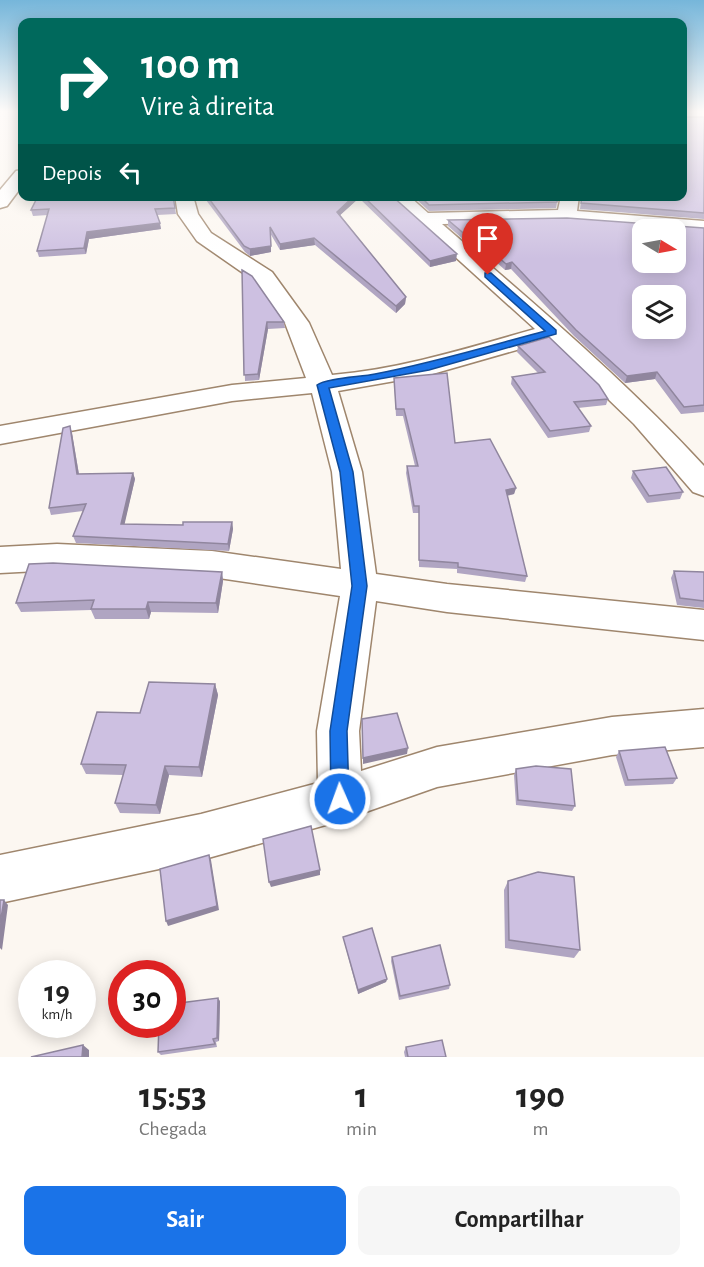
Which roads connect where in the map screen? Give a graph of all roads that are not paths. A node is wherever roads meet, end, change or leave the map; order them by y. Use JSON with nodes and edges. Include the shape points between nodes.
{"nodes":[{"id":1,"x":18,"y":179,"type":"edge"},
{"id":2,"x":185,"y":201,"type":"edge"},
{"id":3,"x":403,"y":201,"type":"edge"},
{"id":4,"x":0,"y":202,"type":"edge"},
{"id":5,"x":568,"y":206,"type":"edge"},
{"id":6,"x":423,"y":219,"type":"junction"},
{"id":7,"x":704,"y":227,"type":"edge"},
{"id":8,"x":553,"y":332,"type":"junction"},
{"id":9,"x":322,"y":385,"type":"junction"},
{"id":10,"x":0,"y":435,"type":"edge"},
{"id":11,"x":704,"y":484,"type":"edge"},
{"id":12,"x":0,"y":560,"type":"edge"},
{"id":13,"x":360,"y":586,"type":"junction"},
{"id":14,"x":704,"y":625,"type":"edge"},
{"id":15,"x":704,"y":728,"type":"edge"},
{"id":16,"x":340,"y":799,"type":"junction"},
{"id":17,"x":0,"y":879,"type":"edge"}],
"edges":[{"from":1,"to":4,"type":"street"},
{"from":2,"to":9,"type":"street","via":[[188,214],[204,237],[264,277],[297,323]]},
{"from":3,"to":6,"type":"street"},
{"from":5,"to":6,"type":"street"},
{"from":5,"to":7,"type":"street"},
{"from":6,"to":8,"type":"street"},
{"from":8,"to":9,"type":"street","via":[[429,367]]},
{"from":8,"to":11,"type":"street","via":[[644,418]]},
{"from":9,"to":10,"type":"street","via":[[232,393]]},
{"from":9,"to":13,"type":"street","via":[[346,472]]},
{"from":12,"to":13,"type":"street","via":[[57,557],[212,564]]},
{"from":13,"to":14,"type":"street"},
{"from":13,"to":16,"type":"street","via":[[338,731]]},
{"from":15,"to":16,"type":"street","via":[[612,736],[437,767]]},
{"from":16,"to":17,"type":"street","via":[[201,837]]}]}
